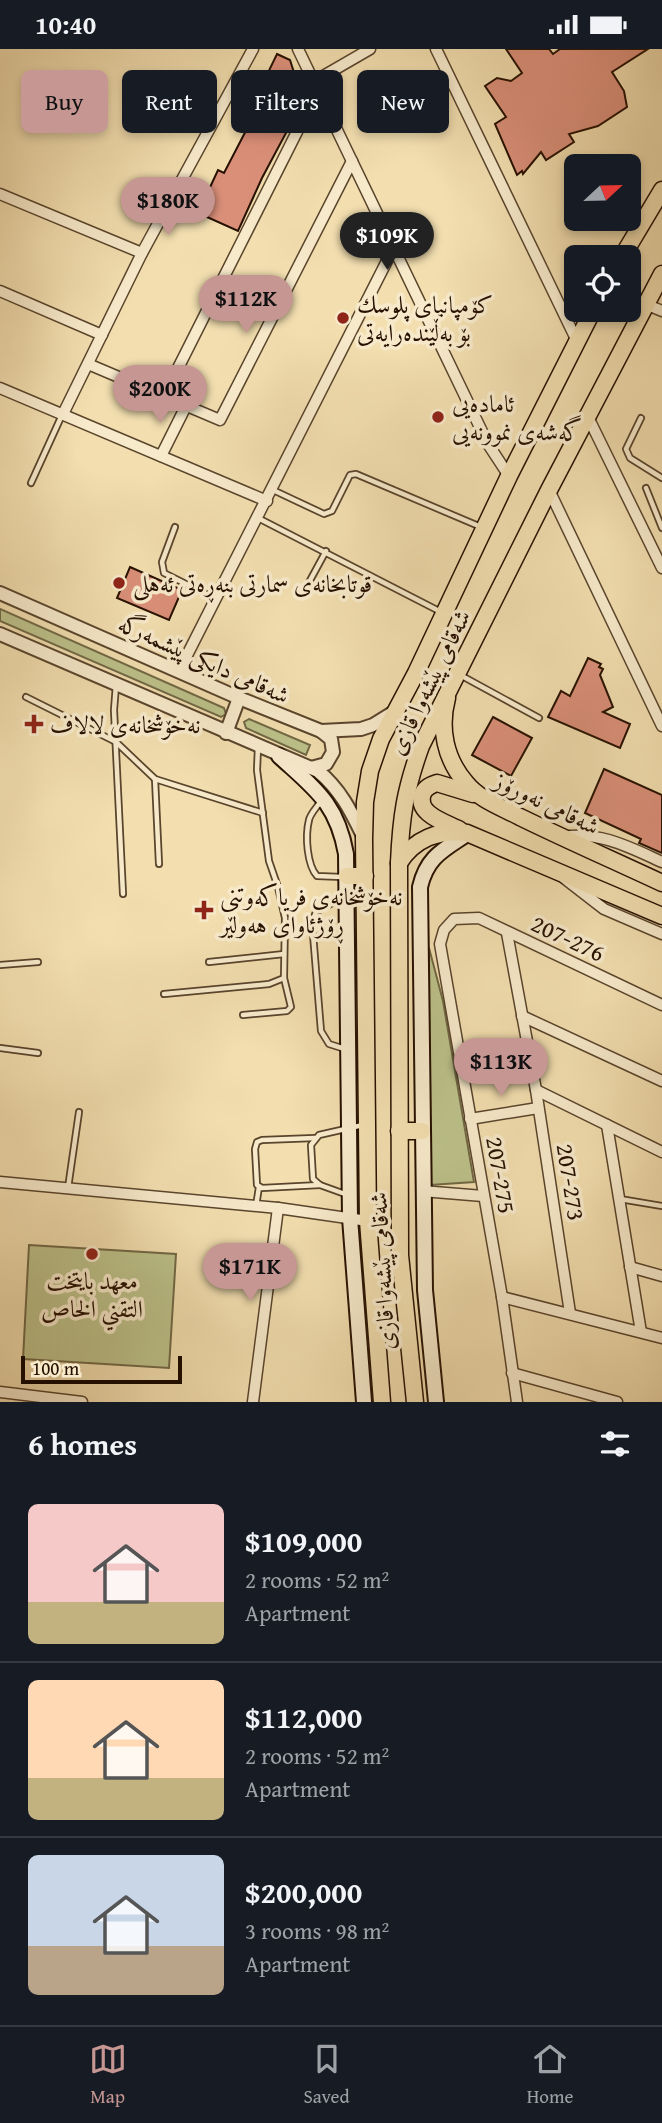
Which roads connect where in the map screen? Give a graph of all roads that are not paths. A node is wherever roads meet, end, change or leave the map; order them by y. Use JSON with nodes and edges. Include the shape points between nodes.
{"nodes":[{"id":1,"x":253,"y":49,"type":"edge"},
{"id":2,"x":298,"y":49,"type":"edge"},
{"id":3,"x":370,"y":49,"type":"edge"},
{"id":4,"x":436,"y":49,"type":"edge"},
{"id":5,"x":308,"y":70,"type":"edge"},
{"id":6,"x":339,"y":70,"type":"edge"},
{"id":7,"x":292,"y":133,"type":"edge"},
{"id":8,"x":338,"y":133,"type":"edge"},
{"id":9,"x":352,"y":162,"type":"junction"},
{"id":10,"x":662,"y":190,"type":"edge"},
{"id":11,"x":0,"y":194,"type":"edge"},
{"id":12,"x":662,"y":211,"type":"edge"},
{"id":13,"x":642,"y":222,"type":"junction"},
{"id":14,"x":629,"y":245,"type":"edge"},
{"id":15,"x":393,"y":249,"type":"junction"},
{"id":16,"x":142,"y":253,"type":"junction"},
{"id":17,"x":662,"y":274,"type":"edge"},
{"id":18,"x":0,"y":291,"type":"edge"},
{"id":19,"x":645,"y":304,"type":"junction"},
{"id":20,"x":662,"y":311,"type":"edge"},
{"id":21,"x":586,"y":322,"type":"edge"},
{"id":22,"x":102,"y":335,"type":"junction"},
{"id":23,"x":576,"y":339,"type":"junction"},
{"id":24,"x":88,"y":364,"type":"junction"},
{"id":25,"x":0,"y":388,"type":"edge"},
{"id":26,"x":163,"y":395,"type":"junction"},
{"id":27,"x":186,"y":406,"type":"junction"},
{"id":28,"x":62,"y":414,"type":"junction"},
{"id":29,"x":588,"y":417,"type":"junction"},
{"id":30,"x":641,"y":418,"type":"dead end"},
{"id":31,"x":162,"y":456,"type":"junction"},
{"id":32,"x":509,"y":476,"type":"junction"},
{"id":33,"x":662,"y":478,"type":"edge"},
{"id":34,"x":32,"y":483,"type":"dead end"},
{"id":35,"x":646,"y":488,"type":"dead end"},
{"id":36,"x":272,"y":490,"type":"junction"},
{"id":37,"x":549,"y":490,"type":"junction"},
{"id":38,"x":267,"y":501,"type":"junction"},
{"id":39,"x":258,"y":518,"type":"junction"},
{"id":40,"x":175,"y":527,"type":"dead end"},
{"id":41,"x":662,"y":528,"type":"edge"},
{"id":42,"x":485,"y":529,"type":"junction"},
{"id":43,"x":326,"y":551,"type":"junction"},
{"id":44,"x":661,"y":562,"type":"edge"},
{"id":45,"x":307,"y":586,"type":"dead end"},
{"id":46,"x":0,"y":593,"type":"edge"},
{"id":47,"x":217,"y":599,"type":"junction"},
{"id":48,"x":445,"y":614,"type":"junction"},
{"id":49,"x":0,"y":634,"type":"edge"},
{"id":50,"x":179,"y":671,"type":"junction"},
{"id":51,"x":458,"y":674,"type":"junction"},
{"id":52,"x":116,"y":684,"type":"junction"},
{"id":53,"x":449,"y":693,"type":"junction"},
{"id":54,"x":26,"y":697,"type":"dead end"},
{"id":55,"x":239,"y":698,"type":"junction"},
{"id":56,"x":394,"y":712,"type":"junction"},
{"id":57,"x":539,"y":718,"type":"dead end"},
{"id":58,"x":662,"y":726,"type":"edge"},
{"id":59,"x":321,"y":731,"type":"junction"},
{"id":60,"x":226,"y":733,"type":"junction"},
{"id":61,"x":116,"y":742,"type":"junction"},
{"id":62,"x":258,"y":747,"type":"junction"},
{"id":63,"x":279,"y":756,"type":"junction"},
{"id":64,"x":311,"y":768,"type":"junction"},
{"id":65,"x":155,"y":779,"type":"junction"},
{"id":66,"x":479,"y":796,"type":"junction"},
{"id":67,"x":323,"y":797,"type":"junction"},
{"id":68,"x":262,"y":814,"type":"junction"},
{"id":69,"x":467,"y":834,"type":"junction"},
{"id":70,"x":562,"y":837,"type":"junction"},
{"id":71,"x":364,"y":839,"type":"junction"},
{"id":72,"x":662,"y":862,"type":"edge"},
{"id":73,"x":398,"y":863,"type":"junction"},
{"id":74,"x":159,"y":864,"type":"dead end"},
{"id":75,"x":556,"y":870,"type":"junction"},
{"id":76,"x":346,"y":876,"type":"junction"},
{"id":77,"x":365,"y":876,"type":"junction"},
{"id":78,"x":662,"y":883,"type":"edge"},
{"id":79,"x":122,"y":894,"type":"dead end"},
{"id":80,"x":347,"y":895,"type":"junction"},
{"id":81,"x":662,"y":916,"type":"edge"},
{"id":82,"x":454,"y":919,"type":"joint"},
{"id":83,"x":507,"y":933,"type":"junction"},
{"id":84,"x":662,"y":934,"type":"edge"},
{"id":85,"x":284,"y":954,"type":"junction"},
{"id":86,"x":209,"y":962,"type":"dead end"},
{"id":87,"x":38,"y":963,"type":"dead end"},
{"id":88,"x":0,"y":965,"type":"edge"},
{"id":89,"x":284,"y":978,"type":"junction"},
{"id":90,"x":164,"y":994,"type":"dead end"},
{"id":91,"x":662,"y":1005,"type":"edge"},
{"id":92,"x":243,"y":1015,"type":"dead end"},
{"id":93,"x":522,"y":1016,"type":"junction"},
{"id":94,"x":0,"y":1048,"type":"edge"},
{"id":95,"x":349,"y":1051,"type":"junction"},
{"id":96,"x":38,"y":1052,"type":"dead end"},
{"id":97,"x":662,"y":1081,"type":"edge"},
{"id":98,"x":536,"y":1090,"type":"junction"},
{"id":99,"x":538,"y":1108,"type":"junction"},
{"id":100,"x":79,"y":1112,"type":"dead end"},
{"id":101,"x":470,"y":1119,"type":"junction"},
{"id":102,"x":367,"y":1124,"type":"junction"},
{"id":103,"x":607,"y":1125,"type":"junction"},
{"id":104,"x":350,"y":1128,"type":"junction"},
{"id":105,"x":399,"y":1131,"type":"junction"},
{"id":106,"x":422,"y":1131,"type":"junction"},
{"id":107,"x":315,"y":1138,"type":"junction"},
{"id":108,"x":662,"y":1152,"type":"edge"},
{"id":109,"x":0,"y":1182,"type":"edge"},
{"id":110,"x":320,"y":1185,"type":"junction"},
{"id":111,"x":258,"y":1187,"type":"junction"},
{"id":112,"x":68,"y":1188,"type":"junction"},
{"id":113,"x":422,"y":1191,"type":"junction"},
{"id":114,"x":350,"y":1196,"type":"junction"},
{"id":115,"x":483,"y":1196,"type":"junction"},
{"id":116,"x":619,"y":1199,"type":"junction"},
{"id":117,"x":367,"y":1202,"type":"junction"},
{"id":118,"x":256,"y":1206,"type":"junction"},
{"id":119,"x":662,"y":1206,"type":"edge"},
{"id":120,"x":278,"y":1208,"type":"junction"},
{"id":121,"x":350,"y":1218,"type":"junction"},
{"id":122,"x":368,"y":1221,"type":"junction"},
{"id":123,"x":630,"y":1267,"type":"junction"},
{"id":124,"x":662,"y":1276,"type":"edge"},
{"id":125,"x":502,"y":1297,"type":"junction"},
{"id":126,"x":570,"y":1313,"type":"junction"},
{"id":127,"x":641,"y":1332,"type":"junction"},
{"id":128,"x":662,"y":1338,"type":"edge"},
{"id":129,"x":512,"y":1373,"type":"junction"},
{"id":130,"x":0,"y":1391,"type":"edge"},
{"id":131,"x":587,"y":1398,"type":"edge"},
{"id":132,"x":82,"y":1402,"type":"edge"},
{"id":133,"x":253,"y":1402,"type":"edge"},
{"id":134,"x":364,"y":1402,"type":"edge"},
{"id":135,"x":382,"y":1402,"type":"edge"},
{"id":136,"x":415,"y":1402,"type":"edge"},
{"id":137,"x":436,"y":1402,"type":"edge"},
{"id":138,"x":517,"y":1402,"type":"edge"},
{"id":139,"x":617,"y":1402,"type":"edge"}],
"edges":[{"from":1,"to":16,"type":"street"},
{"from":2,"to":5,"type":"street"},
{"from":3,"to":6,"type":"street"},
{"from":4,"to":23,"type":"street"},
{"from":7,"to":26,"type":"street"},
{"from":8,"to":9,"type":"street"},
{"from":9,"to":15,"type":"street"},
{"from":9,"to":27,"type":"street","via":[[220,420]]},
{"from":10,"to":13,"type":"main road"},
{"from":11,"to":16,"type":"street"},
{"from":12,"to":13,"type":"main road"},
{"from":13,"to":14,"type":"main road"},
{"from":15,"to":32,"type":"street","via":[[488,444]]},
{"from":15,"to":36,"type":"street"},
{"from":16,"to":22,"type":"street"},
{"from":17,"to":19,"type":"main road","name":"شەقامی پێشەوا قازی"},
{"from":18,"to":22,"type":"street"},
{"from":19,"to":20,"type":"street"},
{"from":19,"to":29,"type":"main road","name":"شەقامی پێشەوا قازی"},
{"from":21,"to":23,"type":"main road","name":"شەقامی پێشەوا قازی"},
{"from":22,"to":24,"type":"street"},
{"from":23,"to":32,"type":"main road","name":"شەقامی پێشەوا قازی"},
{"from":24,"to":26,"type":"street"},
{"from":24,"to":28,"type":"street"},
{"from":25,"to":28,"type":"street"},
{"from":26,"to":27,"type":"street"},
{"from":27,"to":31,"type":"street"},
{"from":28,"to":31,"type":"street"},
{"from":28,"to":34,"type":"lane"},
{"from":29,"to":37,"type":"main road","name":"شەقامی پێشەوا قازی"},
{"from":29,"to":44,"type":"street"},
{"from":30,"to":33,"type":"lane","via":[[626,449],[629,458]]},
{"from":31,"to":38,"type":"street"},
{"from":32,"to":42,"type":"main road","name":"شەقامی پێشەوا قازی"},
{"from":35,"to":41,"type":"lane"},
{"from":36,"to":38,"type":"street"},
{"from":36,"to":42,"type":"lane","via":[[324,514],[332,511],[350,475],[356,474]]},
{"from":37,"to":51,"type":"main road","name":"شەقامی پێشەوا قازی"},
{"from":37,"to":58,"type":"street"},
{"from":38,"to":39,"type":"street"},
{"from":39,"to":43,"type":"lane"},
{"from":39,"to":47,"type":"street"},
{"from":40,"to":47,"type":"lane","via":[[162,562],[164,573]]},
{"from":42,"to":48,"type":"main road","name":"شەقامی پێشەوا قازی"},
{"from":43,"to":45,"type":"lane"},
{"from":43,"to":48,"type":"lane"},
{"from":46,"to":50,"type":"street","name":"شەقامی دایکی پێشمەرگە"},
{"from":47,"to":50,"type":"street"},
{"from":48,"to":56,"type":"main road","name":"شەقامی پێشەوا قازی"},
{"from":49,"to":52,"type":"street"},
{"from":50,"to":55,"type":"street","name":"شەقامی دایکی پێشمەرگە"},
{"from":51,"to":53,"type":"main road","name":"شەقامی پێشەوا قازی"},
{"from":51,"to":57,"type":"lane"},
{"from":52,"to":60,"type":"street"},
{"from":52,"to":61,"type":"lane"},
{"from":53,"to":66,"type":"main road","name":"شەقامی نەورۆز","via":[[443,725],[449,757]]},
{"from":53,"to":73,"type":"main road","name":"شەقامی پێشەوا قازی","via":[[409,777]]},
{"from":54,"to":61,"type":"lane"},
{"from":55,"to":59,"type":"street","name":"شەقامی دایکی پێشمەرگە"},
{"from":55,"to":60,"type":"street"},
{"from":56,"to":59,"type":"street","name":"شەقامی دایکی پێشمەرگە","via":[[361,729]]},
{"from":56,"to":71,"type":"main road","name":"شەقامی پێشەوا قازی","via":[[370,771]]},
{"from":59,"to":64,"type":"street","via":[[331,739],[333,752],[326,764]]},
{"from":60,"to":62,"type":"street"},
{"from":61,"to":65,"type":"lane"},
{"from":61,"to":79,"type":"lane"},
{"from":62,"to":63,"type":"street"},
{"from":62,"to":68,"type":"lane"},
{"from":63,"to":64,"type":"street"},
{"from":63,"to":67,"type":"main road"},
{"from":64,"to":71,"type":"street","via":[[339,792]]},
{"from":65,"to":68,"type":"lane"},
{"from":65,"to":74,"type":"lane"},
{"from":66,"to":69,"type":"main road","via":[[440,783],[429,786],[423,795],[427,813]]},
{"from":66,"to":70,"type":"main road","name":"شەقامی نەورۆز"},
{"from":67,"to":76,"type":"main road","via":[[340,825]]},
{"from":67,"to":76,"type":"lane","via":[[309,819],[312,871],[324,878]]},
{"from":68,"to":85,"type":"lane","via":[[285,918]]},
{"from":69,"to":73,"type":"main road","via":[[445,832],[424,838]]},
{"from":69,"to":75,"type":"main road"},
{"from":69,"to":106,"type":"main road","via":[[430,860],[420,887]]},
{"from":70,"to":72,"type":"street","via":[[607,838]]},
{"from":70,"to":78,"type":"main road","name":"شەقامی نەورۆز"},
{"from":71,"to":77,"type":"main road","name":"شەقامی پێشەوا قازی"},
{"from":73,"to":105,"type":"main road","name":"شەقامی پێشەوا قازی"},
{"from":75,"to":81,"type":"main road"},
{"from":75,"to":84,"type":"street","via":[[604,909]]},
{"from":76,"to":77,"type":"main road"},
{"from":76,"to":80,"type":"main road"},
{"from":77,"to":102,"type":"main road","name":"شەقامی پێشەوا قازی"},
{"from":80,"to":95,"type":"main road"},
{"from":80,"to":95,"type":"lane","via":[[316,912],[312,922],[321,1031],[329,1044]]},
{"from":82,"to":83,"type":"street","name":"207-276","via":[[479,918]]},
{"from":82,"to":101,"type":"street","name":"207-275","via":[[440,944]]},
{"from":83,"to":91,"type":"street","name":"207-276"},
{"from":83,"to":93,"type":"street","name":"207-273"},
{"from":85,"to":86,"type":"lane"},
{"from":85,"to":89,"type":"lane"},
{"from":87,"to":88,"type":"lane"},
{"from":89,"to":90,"type":"lane","via":[[270,984]]},
{"from":89,"to":92,"type":"lane","via":[[291,1007],[287,1011]]},
{"from":93,"to":97,"type":"street"},
{"from":93,"to":98,"type":"street","name":"207-273"},
{"from":94,"to":96,"type":"lane"},
{"from":95,"to":104,"type":"main road"},
{"from":98,"to":99,"type":"street","name":"207-273"},
{"from":98,"to":103,"type":"street"},
{"from":99,"to":101,"type":"street"},
{"from":99,"to":126,"type":"street","name":"207-273"},
{"from":100,"to":112,"type":"lane"},
{"from":101,"to":115,"type":"street","name":"207-275"},
{"from":102,"to":104,"type":"lane"},
{"from":102,"to":117,"type":"main road","name":"شەقامی پێشەوا قازی"},
{"from":103,"to":108,"type":"street"},
{"from":103,"to":116,"type":"street"},
{"from":104,"to":107,"type":"lane"},
{"from":104,"to":114,"type":"main road"},
{"from":105,"to":106,"type":"main road"},
{"from":105,"to":136,"type":"main road","name":"شەقامی پێشەوا قازی","via":[[400,1255]]},
{"from":106,"to":113,"type":"main road"},
{"from":107,"to":110,"type":"lane","via":[[312,1174]]},
{"from":107,"to":111,"type":"lane","via":[[257,1142]]},
{"from":109,"to":112,"type":"street"},
{"from":110,"to":111,"type":"lane"},
{"from":110,"to":114,"type":"lane"},
{"from":111,"to":118,"type":"lane"},
{"from":112,"to":118,"type":"street"},
{"from":113,"to":115,"type":"street"},
{"from":113,"to":137,"type":"main road","via":[[425,1290]]},
{"from":114,"to":117,"type":"lane"},
{"from":114,"to":121,"type":"main road"},
{"from":115,"to":125,"type":"street","name":"207-275"},
{"from":116,"to":119,"type":"lane"},
{"from":116,"to":123,"type":"street"},
{"from":117,"to":122,"type":"main road","name":"شەقامی پێشەوا قازی"},
{"from":118,"to":120,"type":"street"},
{"from":120,"to":121,"type":"street"},
{"from":120,"to":133,"type":"street"},
{"from":121,"to":122,"type":"street"},
{"from":121,"to":134,"type":"main road"},
{"from":122,"to":135,"type":"main road","name":"شەقامی پێشەوا قازی"},
{"from":123,"to":124,"type":"street"},
{"from":123,"to":127,"type":"street"},
{"from":125,"to":126,"type":"street"},
{"from":125,"to":129,"type":"street","name":"207-275"},
{"from":126,"to":127,"type":"street"},
{"from":127,"to":128,"type":"street"},
{"from":129,"to":131,"type":"street"},
{"from":129,"to":138,"type":"street","name":"207-275"},
{"from":130,"to":132,"type":"street"},
{"from":131,"to":139,"type":"street"}]}
